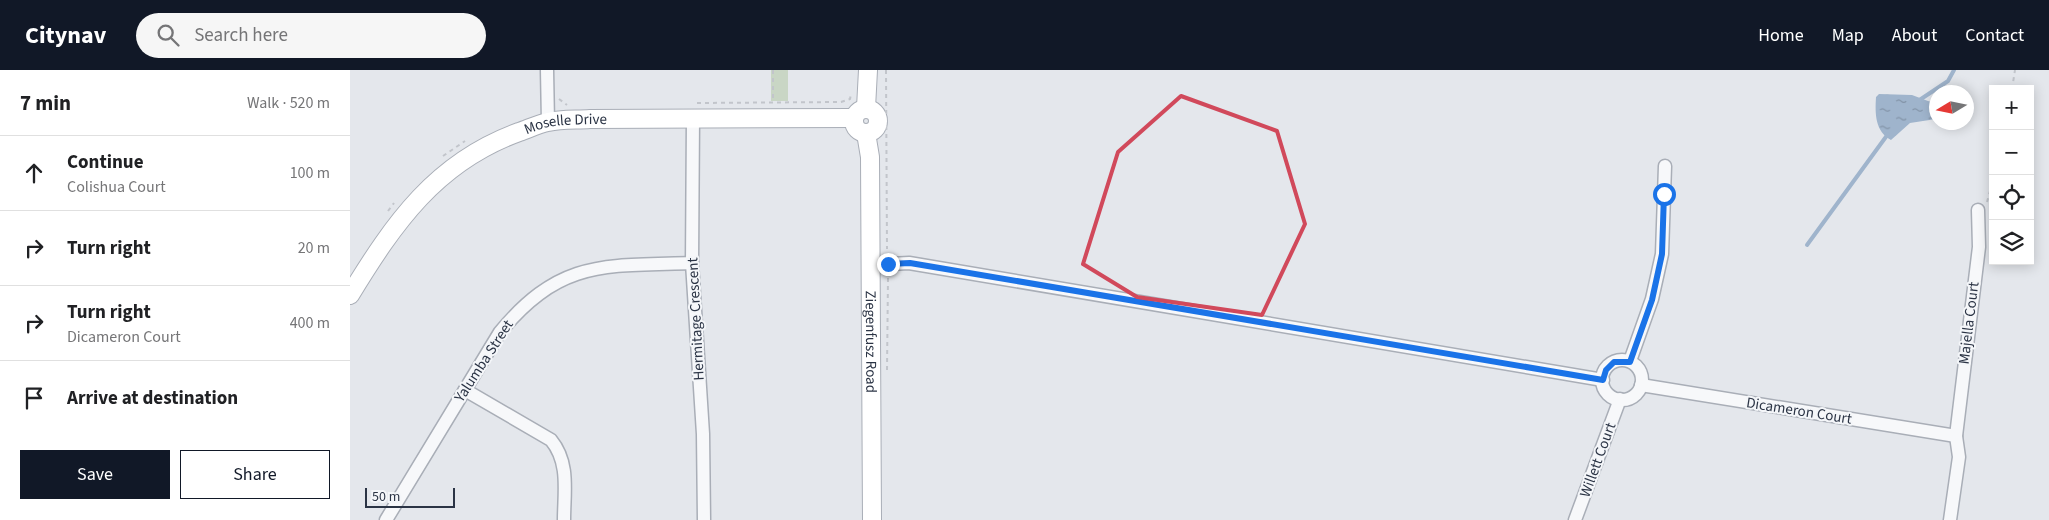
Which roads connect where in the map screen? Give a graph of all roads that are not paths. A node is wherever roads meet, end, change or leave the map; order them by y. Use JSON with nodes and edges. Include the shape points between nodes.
{"nodes":[{"id":1,"x":547,"y":70,"type":"edge"},
{"id":2,"x":868,"y":70,"type":"edge"},
{"id":3,"x":694,"y":110,"type":"junction"},
{"id":4,"x":860,"y":113,"type":"junction"},
{"id":5,"x":548,"y":122,"type":"junction"},
{"id":6,"x":1665,"y":166,"type":"dead end"},
{"id":7,"x":1978,"y":210,"type":"road end"},
{"id":8,"x":692,"y":263,"type":"junction"},
{"id":9,"x":870,"y":266,"type":"junction"},
{"id":10,"x":350,"y":295,"type":"edge"},
{"id":11,"x":1630,"y":362,"type":"junction"},
{"id":12,"x":1603,"y":380,"type":"junction"},
{"id":13,"x":1641,"y":386,"type":"junction"},
{"id":14,"x":465,"y":390,"type":"junction"},
{"id":15,"x":1620,"y":400,"type":"junction"},
{"id":16,"x":1956,"y":436,"type":"junction"},
{"id":17,"x":386,"y":520,"type":"edge"},
{"id":18,"x":564,"y":520,"type":"edge"},
{"id":19,"x":704,"y":520,"type":"edge"},
{"id":20,"x":872,"y":520,"type":"edge"},
{"id":21,"x":1575,"y":520,"type":"edge"},
{"id":22,"x":1950,"y":520,"type":"edge"}],
"edges":[{"from":1,"to":5,"type":"street"},
{"from":2,"to":4,"type":"street"},
{"from":3,"to":4,"type":"street","name":"Moselle Drive"},
{"from":3,"to":5,"type":"street","name":"Moselle Drive"},
{"from":3,"to":8,"type":"street","name":"Hermitage Crescent"},
{"from":4,"to":9,"type":"street","name":"Ziegenfusz Road","via":[[856,127],[866,133],[870,158]]},
{"from":5,"to":10,"type":"street","name":"Moselle Drive","via":[[476,152],[442,176],[405,213]]},
{"from":6,"to":11,"type":"street","via":[[1662,254],[1652,300]]},
{"from":7,"to":16,"type":"street","name":"Majella Court","via":[[1979,247]]},
{"from":8,"to":14,"type":"street","name":"Yalumba Street","via":[[607,266],[573,274],[542,290],[519,308],[500,332]]},
{"from":8,"to":19,"type":"street","name":"Hermitage Crescent","via":[[703,434]]},
{"from":9,"to":12,"type":"street","via":[[910,263]]},
{"from":9,"to":20,"type":"street","name":"Ziegenfusz Road"},
{"from":11,"to":12,"type":"street","via":[[1614,362],[1606,370]]},
{"from":11,"to":13,"type":"street","via":[[1639,369]]},
{"from":12,"to":15,"type":"street","via":[[1608,393]]},
{"from":13,"to":15,"type":"street","via":[[1636,395]]},
{"from":13,"to":16,"type":"street","name":"Dicameron Court"},
{"from":14,"to":17,"type":"street","name":"Yalumba Street"},
{"from":14,"to":18,"type":"street","via":[[552,440],[564,464]]},
{"from":15,"to":21,"type":"street","name":"Willett Court"},
{"from":16,"to":22,"type":"street","name":"Majella Court","via":[[1959,457]]}]}
